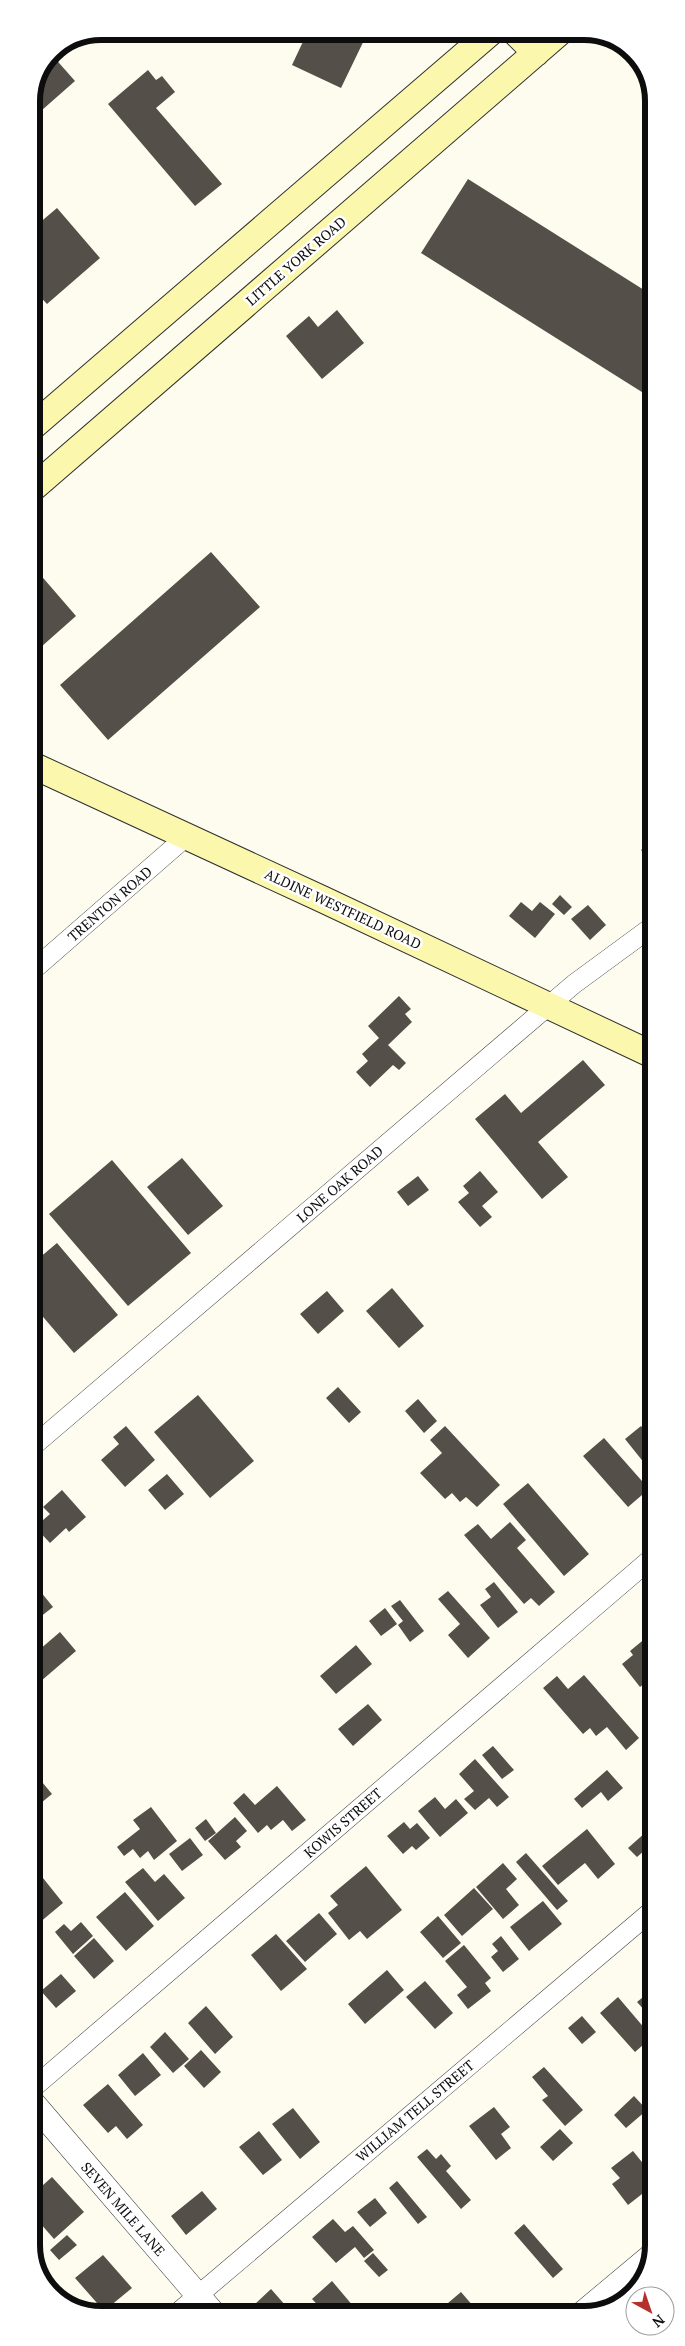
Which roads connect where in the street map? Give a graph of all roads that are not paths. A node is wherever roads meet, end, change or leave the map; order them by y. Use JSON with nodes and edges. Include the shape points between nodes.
{"nodes":[{"id":1,"x":482,"y":40,"type":"edge"},
{"id":2,"x":522,"y":40,"type":"edge"},
{"id":3,"x":551,"y":40,"type":"edge"},
{"id":4,"x":536,"y":53,"type":"junction"},
{"id":5,"x":40,"y":421,"type":"edge"},
{"id":6,"x":40,"y":482,"type":"edge"},
{"id":7,"x":40,"y":769,"type":"edge"},
{"id":8,"x":187,"y":836,"type":"junction"},
{"id":9,"x":645,"y":932,"type":"edge"},
{"id":10,"x":40,"y":964,"type":"edge"},
{"id":11,"x":547,"y":1007,"type":"junction"},
{"id":12,"x":645,"y":1051,"type":"edge"},
{"id":13,"x":40,"y":1440,"type":"edge"},
{"id":14,"x":645,"y":1564,"type":"edge"},
{"id":15,"x":645,"y":1917,"type":"edge"},
{"id":16,"x":40,"y":2081,"type":"edge"},
{"id":17,"x":40,"y":2112,"type":"edge"},
{"id":18,"x":643,"y":2260,"type":"edge"},
{"id":19,"x":198,"y":2296,"type":"junction"},
{"id":20,"x":186,"y":2306,"type":"edge"},
{"id":21,"x":207,"y":2306,"type":"edge"},
{"id":22,"x":588,"y":2306,"type":"edge"}],
"edges":[{"from":1,"to":5,"type":"main road"},
{"from":2,"to":4,"type":"main road"},
{"from":3,"to":4,"type":"main road","name":"LITTLE YORK ROAD"},
{"from":4,"to":6,"type":"main road","name":"LITTLE YORK ROAD"},
{"from":7,"to":8,"type":"main road","name":"ALDINE WESTFIELD ROAD"},
{"from":8,"to":10,"type":"street","name":"TRENTON ROAD"},
{"from":8,"to":11,"type":"main road","name":"ALDINE WESTFIELD ROAD"},
{"from":9,"to":11,"type":"street","name":"LONE OAK ROAD"},
{"from":11,"to":12,"type":"main road","name":"ALDINE WESTFIELD ROAD"},
{"from":11,"to":13,"type":"street","name":"LONE OAK ROAD"},
{"from":14,"to":16,"type":"street","name":"KOWIS STREET"},
{"from":15,"to":19,"type":"street","name":"WILLIAM TELL STREET"},
{"from":17,"to":19,"type":"street","name":"SEVEN MILE LANE"},
{"from":18,"to":22,"type":"street"},
{"from":19,"to":20,"type":"street","name":"WILLIAM TELL STREET"},
{"from":19,"to":21,"type":"street","name":"SEVEN MILE LANE"}]}
